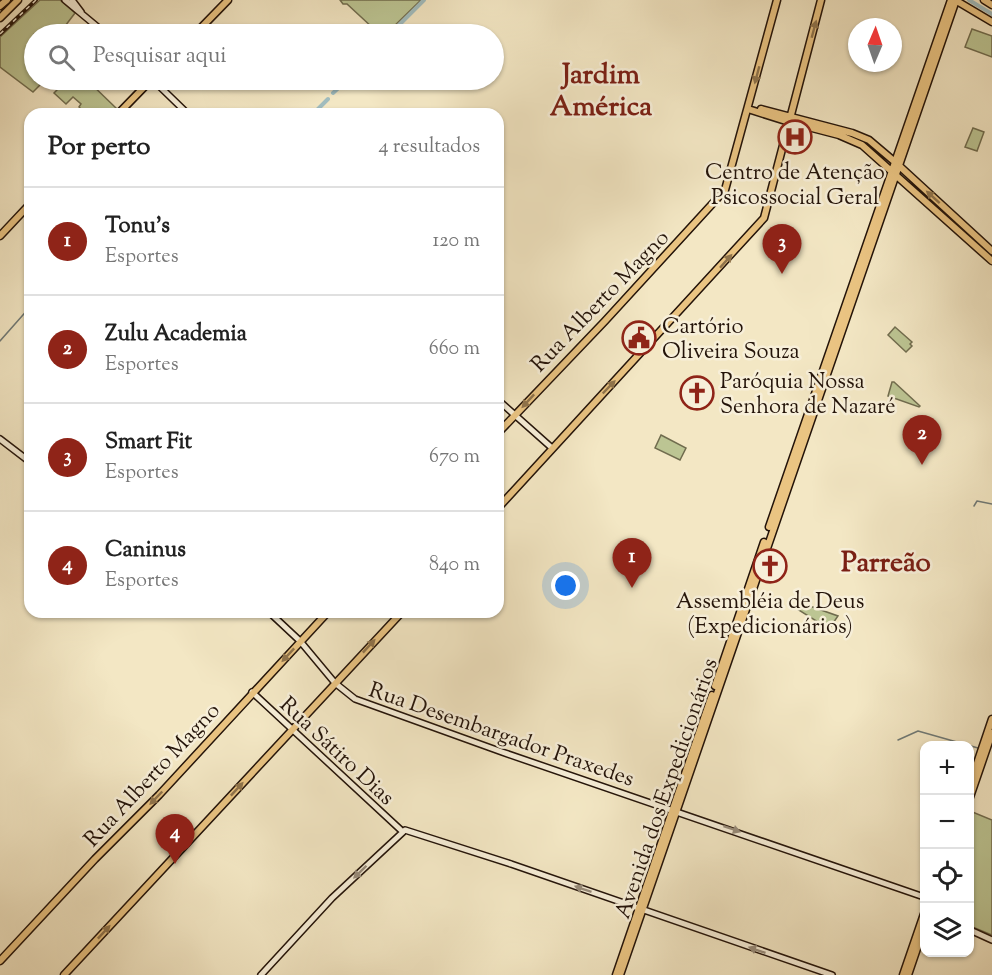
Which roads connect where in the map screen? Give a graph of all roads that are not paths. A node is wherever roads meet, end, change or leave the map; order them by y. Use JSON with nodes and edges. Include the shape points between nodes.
{"nodes":[{"id":1,"x":7,"y":0,"type":"edge"},
{"id":2,"x":18,"y":0,"type":"edge"},
{"id":3,"x":65,"y":0,"type":"edge"},
{"id":4,"x":72,"y":0,"type":"edge"},
{"id":5,"x":228,"y":0,"type":"edge"},
{"id":6,"x":777,"y":0,"type":"edge"},
{"id":7,"x":821,"y":0,"type":"edge"},
{"id":8,"x":955,"y":0,"type":"edge"},
{"id":9,"x":984,"y":0,"type":"edge"},
{"id":10,"x":992,"y":5,"type":"edge"},
{"id":11,"x":0,"y":6,"type":"edge"},
{"id":12,"x":81,"y":12,"type":"junction"},
{"id":13,"x":0,"y":17,"type":"edge"},
{"id":14,"x":992,"y":22,"type":"edge"},
{"id":15,"x":94,"y":24,"type":"edge"},
{"id":16,"x":205,"y":24,"type":"edge"},
{"id":17,"x":142,"y":90,"type":"edge"},
{"id":18,"x":163,"y":90,"type":"edge"},
{"id":19,"x":748,"y":107,"type":"junction"},
{"id":20,"x":124,"y":108,"type":"edge"},
{"id":21,"x":182,"y":108,"type":"edge"},
{"id":22,"x":789,"y":120,"type":"junction"},
{"id":23,"x":897,"y":164,"type":"junction"},
{"id":24,"x":894,"y":172,"type":"junction"},
{"id":25,"x":24,"y":210,"type":"edge"},
{"id":26,"x":960,"y":226,"type":"junction"},
{"id":27,"x":0,"y":236,"type":"edge"},
{"id":28,"x":992,"y":251,"type":"edge"},
{"id":29,"x":992,"y":261,"type":"edge"},
{"id":30,"x":504,"y":405,"type":"edge"},
{"id":31,"x":515,"y":415,"type":"junction"},
{"id":32,"x":504,"y":427,"type":"edge"},
{"id":33,"x":0,"y":439,"type":"edge"},
{"id":34,"x":552,"y":448,"type":"junction"},
{"id":35,"x":24,"y":457,"type":"edge"},
{"id":36,"x":504,"y":501,"type":"edge"},
{"id":37,"x":275,"y":618,"type":"edge"},
{"id":38,"x":322,"y":618,"type":"edge"},
{"id":39,"x":396,"y":618,"type":"edge"},
{"id":40,"x":300,"y":641,"type":"junction"},
{"id":41,"x":335,"y":683,"type":"junction"},
{"id":42,"x":252,"y":692,"type":"junction"},
{"id":43,"x":992,"y":718,"type":"edge"},
{"id":44,"x":293,"y":729,"type":"junction"},
{"id":45,"x":992,"y":733,"type":"edge"},
{"id":46,"x":984,"y":749,"type":"junction"},
{"id":47,"x":974,"y":772,"type":"edge"},
{"id":48,"x":970,"y":795,"type":"edge"},
{"id":49,"x":675,"y":810,"type":"junction"},
{"id":50,"x":404,"y":831,"type":"junction"},
{"id":51,"x":920,"y":896,"type":"edge"},
{"id":52,"x":640,"y":909,"type":"junction"},
{"id":53,"x":974,"y":932,"type":"edge"},
{"id":54,"x":920,"y":937,"type":"edge"},
{"id":55,"x":920,"y":938,"type":"edge"},
{"id":56,"x":992,"y":940,"type":"edge"},
{"id":57,"x":0,"y":961,"type":"edge"},
{"id":58,"x":64,"y":975,"type":"edge"},
{"id":59,"x":261,"y":975,"type":"edge"},
{"id":60,"x":616,"y":975,"type":"edge"},
{"id":61,"x":620,"y":975,"type":"edge"},
{"id":62,"x":832,"y":975,"type":"edge"},
{"id":63,"x":903,"y":975,"type":"edge"},
{"id":64,"x":908,"y":975,"type":"edge"}],
"edges":[{"from":1,"to":11,"type":"main road"},
{"from":2,"to":13,"type":"main road"},
{"from":3,"to":12,"type":"street"},
{"from":4,"to":12,"type":"street"},
{"from":5,"to":16,"type":"main road"},
{"from":6,"to":19,"type":"main road","one_way":true},
{"from":22,"to":7,"type":"main road","one_way":true},
{"from":8,"to":14,"type":"main road"},
{"from":8,"to":23,"type":"main road","name":"Avenida dos Expedicionários"},
{"from":9,"to":10,"type":"main road"},
{"from":12,"to":15,"type":"street"},
{"from":17,"to":20,"type":"main road"},
{"from":18,"to":21,"type":"street"},
{"from":19,"to":22,"type":"main road"},
{"from":19,"to":31,"type":"main road","name":"Rua Alberto Magno","one_way":true,"via":[[725,190]]},
{"from":22,"to":23,"type":"main road","via":[[863,137]]},
{"from":22,"to":24,"type":"main road","via":[[858,142]]},
{"from":34,"to":22,"type":"main road","one_way":true,"via":[[764,218]]},
{"from":23,"to":24,"type":"main road","name":"Avenida dos Expedicionários"},
{"from":26,"to":23,"type":"main road","one_way":true},
{"from":24,"to":26,"type":"main road"},
{"from":24,"to":49,"type":"main road","name":"Avenida dos Expedicionários"},
{"from":25,"to":27,"type":"main road"},
{"from":26,"to":28,"type":"main road"},
{"from":26,"to":29,"type":"main road"},
{"from":30,"to":31,"type":"street"},
{"from":31,"to":32,"type":"main road","name":"Rua Alberto Magno"},
{"from":31,"to":34,"type":"street"},
{"from":33,"to":35,"type":"street"},
{"from":34,"to":36,"type":"main road"},
{"from":37,"to":40,"type":"street","name":"Rua Desembargador Praxedes"},
{"from":38,"to":40,"type":"main road","name":"Rua Alberto Magno"},
{"from":41,"to":39,"type":"main road","one_way":true},
{"from":40,"to":41,"type":"street","name":"Rua Desembargador Praxedes"},
{"from":40,"to":42,"type":"main road","name":"Rua Alberto Magno","one_way":true},
{"from":41,"to":44,"type":"main road"},
{"from":41,"to":49,"type":"street","name":"Rua Desembargador Praxedes","via":[[350,697],[365,703]]},
{"from":42,"to":44,"type":"street","name":"Rua Sátiro Dias"},
{"from":42,"to":57,"type":"main road","name":"Rua Alberto Magno","one_way":true},
{"from":43,"to":46,"type":"main road"},
{"from":44,"to":50,"type":"street","name":"Rua Sátiro Dias"},
{"from":58,"to":44,"type":"main road","one_way":true},
{"from":45,"to":46,"type":"main road"},
{"from":46,"to":47,"type":"main road"},
{"from":46,"to":48,"type":"main road"},
{"from":49,"to":51,"type":"street","name":"Rua Desembargador Praxedes","one_way":true},
{"from":49,"to":52,"type":"main road","name":"Avenida dos Expedicionários"},
{"from":52,"to":50,"type":"street","one_way":true},
{"from":50,"to":59,"type":"street","one_way":true,"via":[[332,898]]},
{"from":52,"to":60,"type":"main road","name":"Avenida dos Expedicionários"},
{"from":52,"to":61,"type":"main road","name":"Avenida dos Expedicionários"},
{"from":62,"to":52,"type":"street","one_way":true},
{"from":53,"to":56,"type":"street"},
{"from":54,"to":63,"type":"main road"},
{"from":55,"to":64,"type":"main road"}]}
